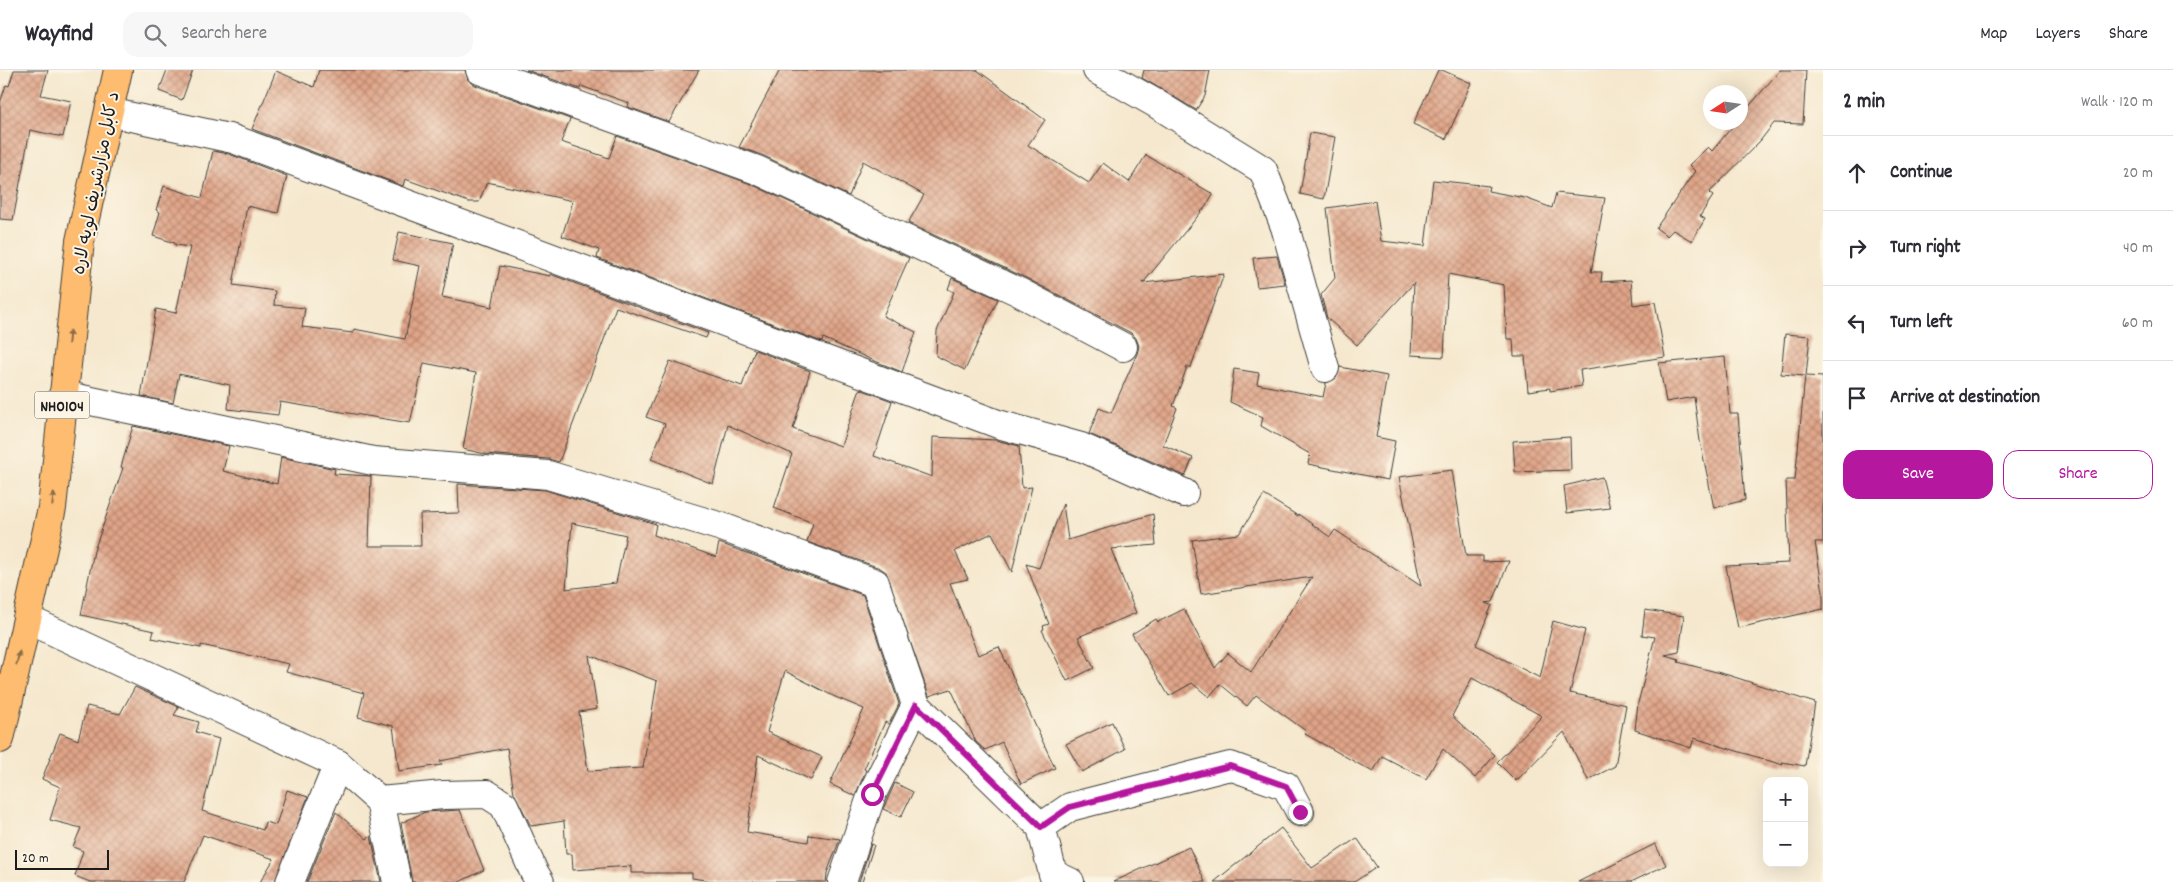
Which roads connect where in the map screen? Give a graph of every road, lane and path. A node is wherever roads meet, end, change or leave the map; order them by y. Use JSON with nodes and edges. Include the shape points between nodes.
{"nodes":[{"id":1,"x":118,"y":70,"type":"edge"},
{"id":2,"x":480,"y":70,"type":"edge"},
{"id":3,"x":1097,"y":70,"type":"edge"},
{"id":4,"x":109,"y":112,"type":"junction"},
{"id":5,"x":1123,"y":347,"type":"dead end"},
{"id":6,"x":1325,"y":368,"type":"dead end"},
{"id":7,"x":63,"y":394,"type":"junction"},
{"id":8,"x":1184,"y":493,"type":"dead end"},
{"id":9,"x":27,"y":618,"type":"junction"},
{"id":10,"x":916,"y":705,"type":"junction"},
{"id":11,"x":0,"y":740,"type":"edge"},
{"id":12,"x":338,"y":764,"type":"junction"},
{"id":13,"x":380,"y":801,"type":"junction"},
{"id":14,"x":1300,"y":812,"type":"dead end"},
{"id":15,"x":1041,"y":827,"type":"junction"},
{"id":16,"x":290,"y":882,"type":"edge"},
{"id":17,"x":397,"y":882,"type":"edge"},
{"id":18,"x":540,"y":882,"type":"edge"},
{"id":19,"x":842,"y":882,"type":"edge"},
{"id":20,"x":1070,"y":882,"type":"edge"}],
"edges":[{"from":1,"to":4,"type":"highway","name":"د کابل مزارشریف لویه لاره","number":"NH0104"},
{"from":2,"to":5,"type":"street","via":[[757,170],[1020,292]]},
{"from":3,"to":6,"type":"street","via":[[1263,170],[1285,227]]},
{"from":7,"to":4,"type":"highway","name":"د کابل مزارشریف لویه لاره","number":"NH0104","one_way":true,"via":[[80,241]]},
{"from":4,"to":8,"type":"street","via":[[233,139],[998,424],[1081,447]]},
{"from":9,"to":7,"type":"highway","name":"د کابل مزارشریف لویه لاره","number":"NH0104","one_way":true,"via":[[52,508]]},
{"from":7,"to":10,"type":"street","via":[[373,461],[548,475],[722,527],[875,583]]},
{"from":11,"to":9,"type":"highway","name":"د کابل مزارشریف لویه لاره","number":"NH0104","one_way":true},
{"from":9,"to":12,"type":"street"},
{"from":10,"to":15,"type":"street"},
{"from":10,"to":19,"type":"street","via":[[872,794]]},
{"from":12,"to":13,"type":"street"},
{"from":12,"to":16,"type":"street"},
{"from":13,"to":17,"type":"street"},
{"from":13,"to":18,"type":"street","via":[[487,794],[504,805]]},
{"from":14,"to":15,"type":"street","via":[[1286,786],[1230,766],[1070,807]]},
{"from":15,"to":20,"type":"street","via":[[1053,874]]}]}
